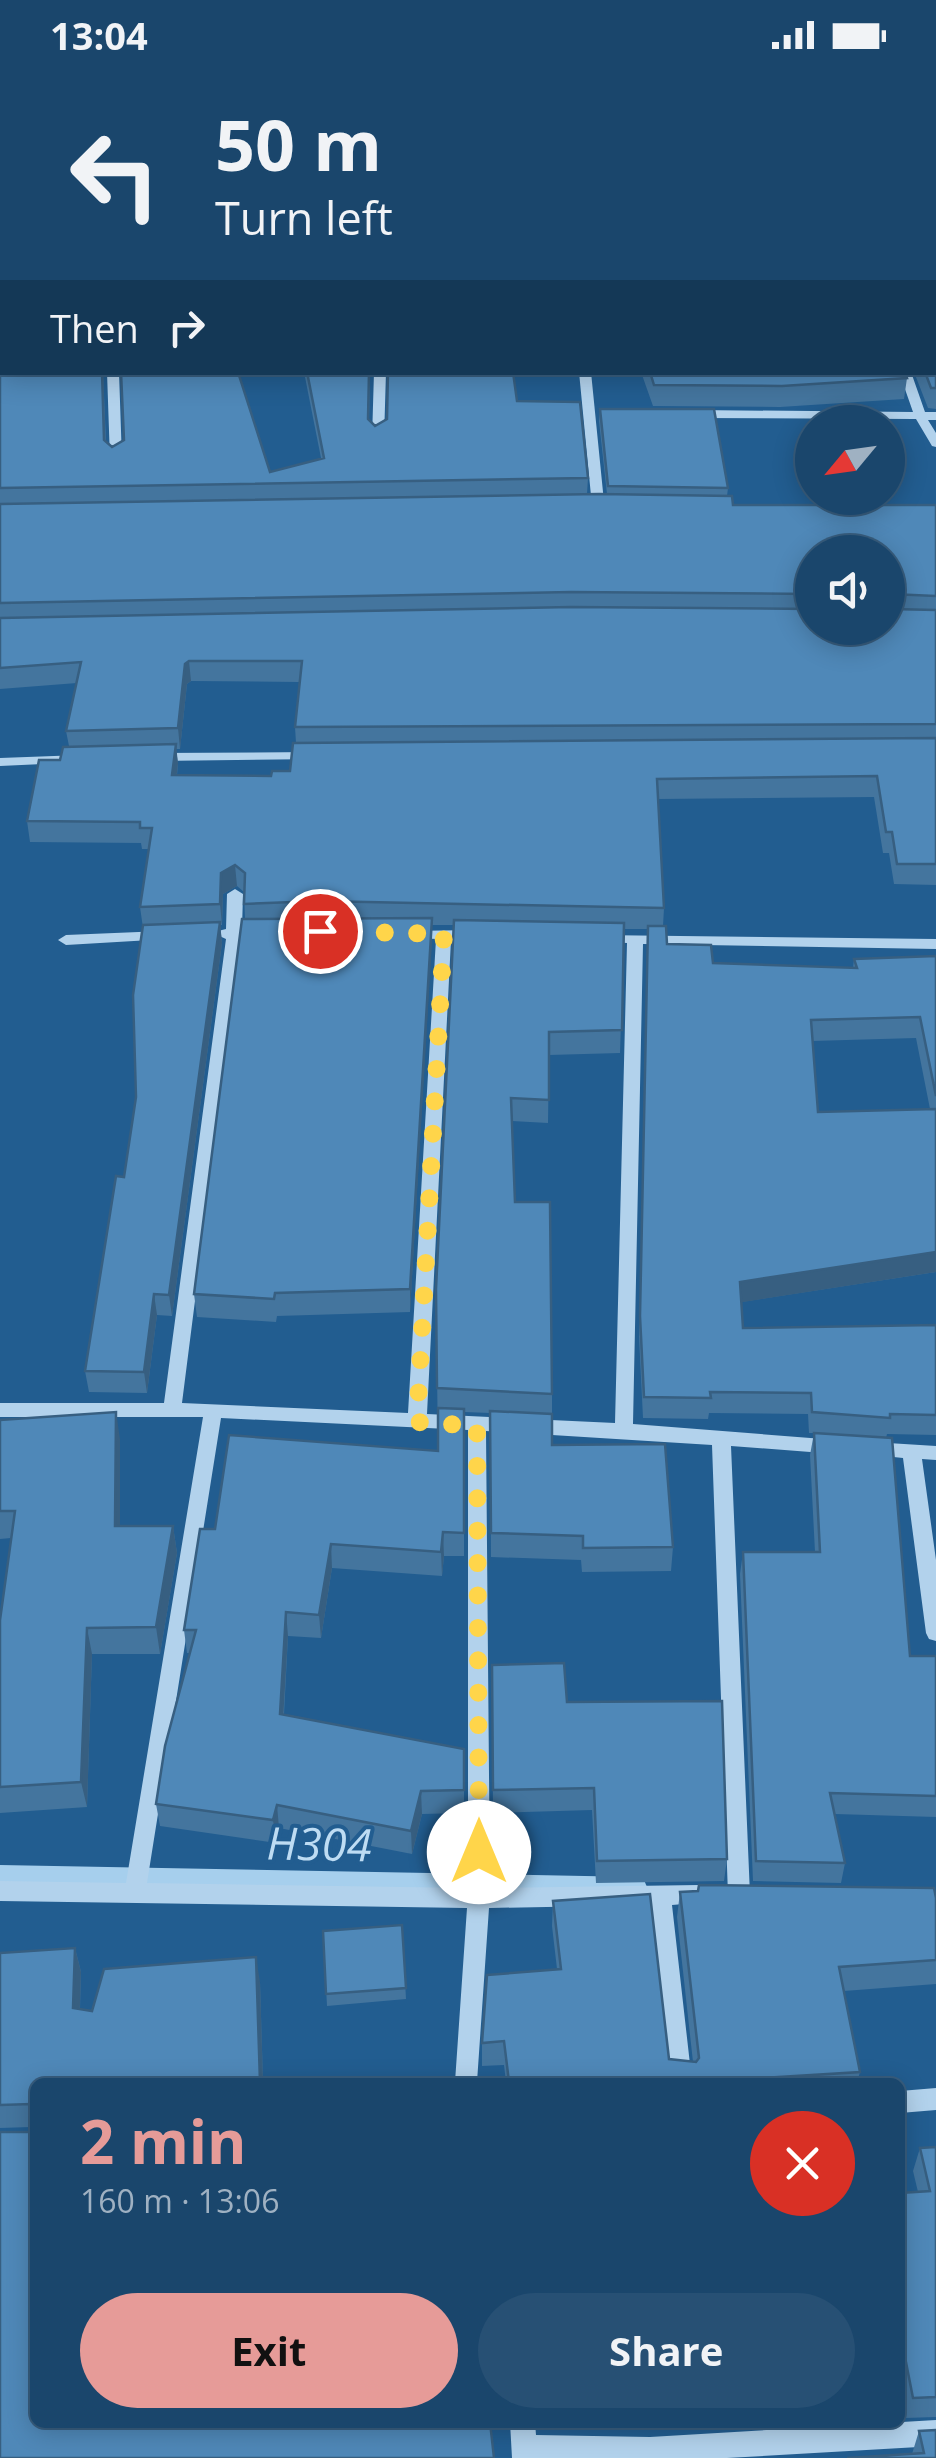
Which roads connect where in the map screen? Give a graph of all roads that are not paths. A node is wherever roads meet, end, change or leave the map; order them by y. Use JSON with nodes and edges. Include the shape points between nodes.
{"nodes":[{"id":1,"x":113,"y":375,"type":"edge"},
{"id":2,"x":380,"y":375,"type":"edge"},
{"id":3,"x":585,"y":375,"type":"edge"},
{"id":4,"x":906,"y":375,"type":"edge"},
{"id":5,"x":589,"y":413,"type":"junction"},
{"id":6,"x":609,"y":413,"type":"edge"},
{"id":7,"x":687,"y":414,"type":"edge"},
{"id":8,"x":936,"y":416,"type":"edge"},
{"id":9,"x":921,"y":417,"type":"junction"},
{"id":10,"x":378,"y":439,"type":"edge"},
{"id":11,"x":936,"y":443,"type":"edge"},
{"id":12,"x":116,"y":460,"type":"edge"},
{"id":13,"x":578,"y":506,"type":"edge"},
{"id":14,"x":598,"y":506,"type":"junction"},
{"id":15,"x":618,"y":506,"type":"edge"},
{"id":16,"x":335,"y":756,"type":"edge"},
{"id":17,"x":136,"y":757,"type":"edge"},
{"id":18,"x":98,"y":758,"type":"edge"},
{"id":19,"x":0,"y":762,"type":"edge"},
{"id":20,"x":235,"y":894,"type":"dead end"},
{"id":21,"x":285,"y":932,"type":"edge"},
{"id":22,"x":391,"y":933,"type":"edge"},
{"id":23,"x":234,"y":934,"type":"junction"},
{"id":24,"x":444,"y":934,"type":"junction"},
{"id":25,"x":196,"y":935,"type":"edge"},
{"id":26,"x":178,"y":936,"type":"edge"},
{"id":27,"x":502,"y":936,"type":"edge"},
{"id":28,"x":578,"y":938,"type":"edge"},
{"id":29,"x":635,"y":939,"type":"junction"},
{"id":30,"x":66,"y":940,"type":"dead end"},
{"id":31,"x":936,"y":944,"type":"edge"},
{"id":32,"x":0,"y":1410,"type":"edge"},
{"id":33,"x":172,"y":1410,"type":"junction"},
{"id":34,"x":213,"y":1410,"type":"junction"},
{"id":35,"x":417,"y":1422,"type":"junction"},
{"id":36,"x":477,"y":1426,"type":"junction"},
{"id":37,"x":624,"y":1431,"type":"junction"},
{"id":38,"x":720,"y":1440,"type":"junction"},
{"id":39,"x":912,"y":1452,"type":"junction"},
{"id":40,"x":936,"y":1453,"type":"edge"},
{"id":41,"x":936,"y":1633,"type":"edge"},
{"id":42,"x":135,"y":1890,"type":"junction"},
{"id":43,"x":0,"y":1891,"type":"edge"},
{"id":44,"x":478,"y":1895,"type":"junction"},
{"id":45,"x":660,"y":1895,"type":"junction"},
{"id":46,"x":466,"y":2078,"type":"edge"},
{"id":47,"x":681,"y":2078,"type":"edge"},
{"id":48,"x":936,"y":2100,"type":"edge"},
{"id":49,"x":905,"y":2102,"type":"edge"},
{"id":50,"x":936,"y":2432,"type":"edge"},
{"id":51,"x":524,"y":2443,"type":"edge"}],
"edges":[{"from":1,"to":12,"type":"street"},
{"from":2,"to":10,"type":"street"},
{"from":3,"to":5,"type":"street"},
{"from":4,"to":9,"type":"street"},
{"from":5,"to":6,"type":"street"},
{"from":5,"to":14,"type":"street"},
{"from":7,"to":9,"type":"street"},
{"from":8,"to":9,"type":"street"},
{"from":9,"to":11,"type":"street"},
{"from":13,"to":14,"type":"street"},
{"from":14,"to":15,"type":"street"},
{"from":16,"to":17,"type":"street"},
{"from":18,"to":19,"type":"street"},
{"from":20,"to":23,"type":"street"},
{"from":21,"to":23,"type":"street"},
{"from":22,"to":24,"type":"street"},
{"from":23,"to":25,"type":"street"},
{"from":23,"to":33,"type":"street"},
{"from":24,"to":27,"type":"street"},
{"from":24,"to":35,"type":"street"},
{"from":26,"to":30,"type":"street"},
{"from":28,"to":29,"type":"street"},
{"from":29,"to":31,"type":"street"},
{"from":29,"to":37,"type":"street"},
{"from":32,"to":33,"type":"street"},
{"from":33,"to":34,"type":"street"},
{"from":34,"to":35,"type":"street"},
{"from":34,"to":42,"type":"street"},
{"from":35,"to":36,"type":"street"},
{"from":36,"to":37,"type":"street"},
{"from":36,"to":44,"type":"street"},
{"from":37,"to":38,"type":"street"},
{"from":38,"to":39,"type":"street"},
{"from":38,"to":45,"type":"street","via":[[738,1857],[749,1895]]},
{"from":39,"to":40,"type":"street"},
{"from":39,"to":41,"type":"street"},
{"from":42,"to":43,"type":"street"},
{"from":42,"to":44,"type":"street"},
{"from":44,"to":45,"type":"street"},
{"from":44,"to":46,"type":"street"},
{"from":45,"to":47,"type":"street"},
{"from":48,"to":49,"type":"street"},
{"from":50,"to":51,"type":"street","via":[[650,2450]]}]}
